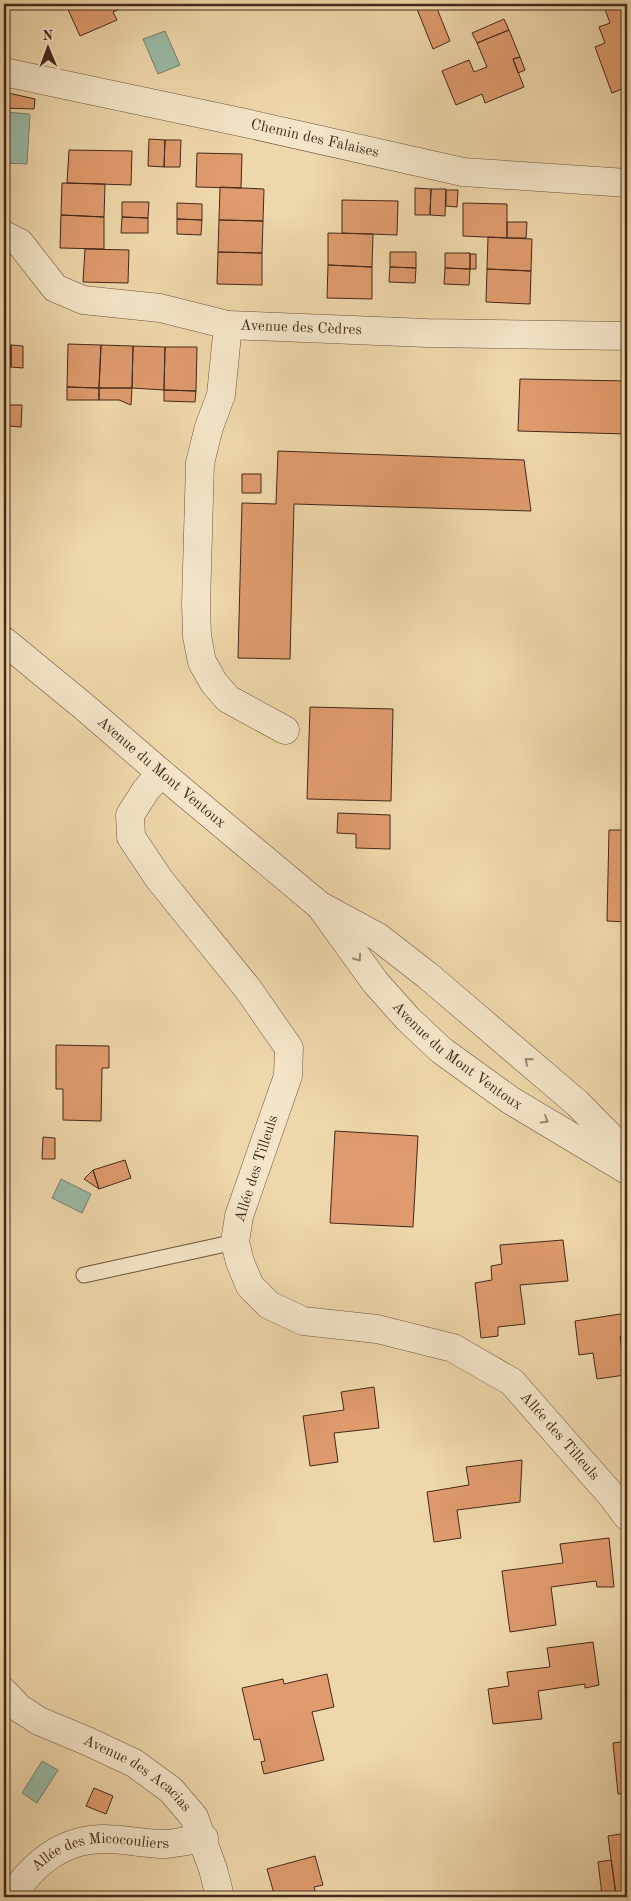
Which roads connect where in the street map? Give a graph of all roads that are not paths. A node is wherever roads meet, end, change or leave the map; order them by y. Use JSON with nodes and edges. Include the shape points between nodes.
{"nodes":[{"id":1,"x":4,"y":72,"type":"edge"},
{"id":2,"x":627,"y":183,"type":"edge"},
{"id":3,"x":4,"y":235,"type":"edge"},
{"id":4,"x":228,"y":325,"type":"junction"},
{"id":5,"x":627,"y":336,"type":"edge"},
{"id":6,"x":4,"y":641,"type":"edge"},
{"id":7,"x":285,"y":730,"type":"dead end"},
{"id":8,"x":161,"y":773,"type":"junction"},
{"id":9,"x":319,"y":905,"type":"junction"},
{"id":10,"x":627,"y":1154,"type":"edge"},
{"id":11,"x":627,"y":1170,"type":"edge"},
{"id":12,"x":235,"y":1242,"type":"junction"},
{"id":13,"x":84,"y":1275,"type":"dead end"},
{"id":14,"x":627,"y":1516,"type":"edge"},
{"id":15,"x":4,"y":1692,"type":"edge"},
{"id":16,"x":204,"y":1838,"type":"junction"},
{"id":17,"x":11,"y":1897,"type":"edge"},
{"id":18,"x":220,"y":1897,"type":"edge"}],
"edges":[{"from":1,"to":2,"type":"street","name":"Chemin des Falaises","via":[[462,172]]},
{"from":3,"to":4,"type":"street","name":"Avenue des Cèdres","via":[[20,243],[55,288],[83,300],[160,308]]},
{"from":4,"to":5,"type":"street","name":"Avenue des Cèdres","via":[[427,333]]},
{"from":4,"to":7,"type":"street","via":[[221,395],[200,463],[197,636],[202,662],[228,699]]},
{"from":6,"to":8,"type":"street","name":"Avenue du Mont Ventoux"},
{"from":8,"to":9,"type":"street","name":"Avenue du Mont Ventoux"},
{"from":8,"to":12,"type":"street","name":"Allée des Tilleuls","via":[[130,815],[131,836],[159,879],[248,989],[289,1048],[288,1076],[240,1216]]},
{"from":10,"to":9,"type":"street","name":"Avenue du Mont Ventoux","one_way":true,"via":[[577,1103],[427,975],[378,937]]},
{"from":9,"to":11,"type":"street","name":"Avenue du Mont Ventoux","one_way":true,"via":[[375,982],[441,1050],[510,1100]]},
{"from":12,"to":13,"type":"lane"},
{"from":12,"to":14,"type":"street","name":"Allée des Tilleuls","via":[[250,1286],[269,1305],[303,1320],[377,1329],[453,1348],[512,1382]]},
{"from":15,"to":16,"type":"street","name":"Avenue des Acacias","via":[[39,1722],[113,1752],[154,1776],[194,1817]]},
{"from":16,"to":17,"type":"street","name":"Allée des Micocouliers","via":[[167,1844],[104,1839],[75,1842],[55,1852],[31,1871]]},
{"from":16,"to":18,"type":"street","name":"Avenue des Acacias"}]}
